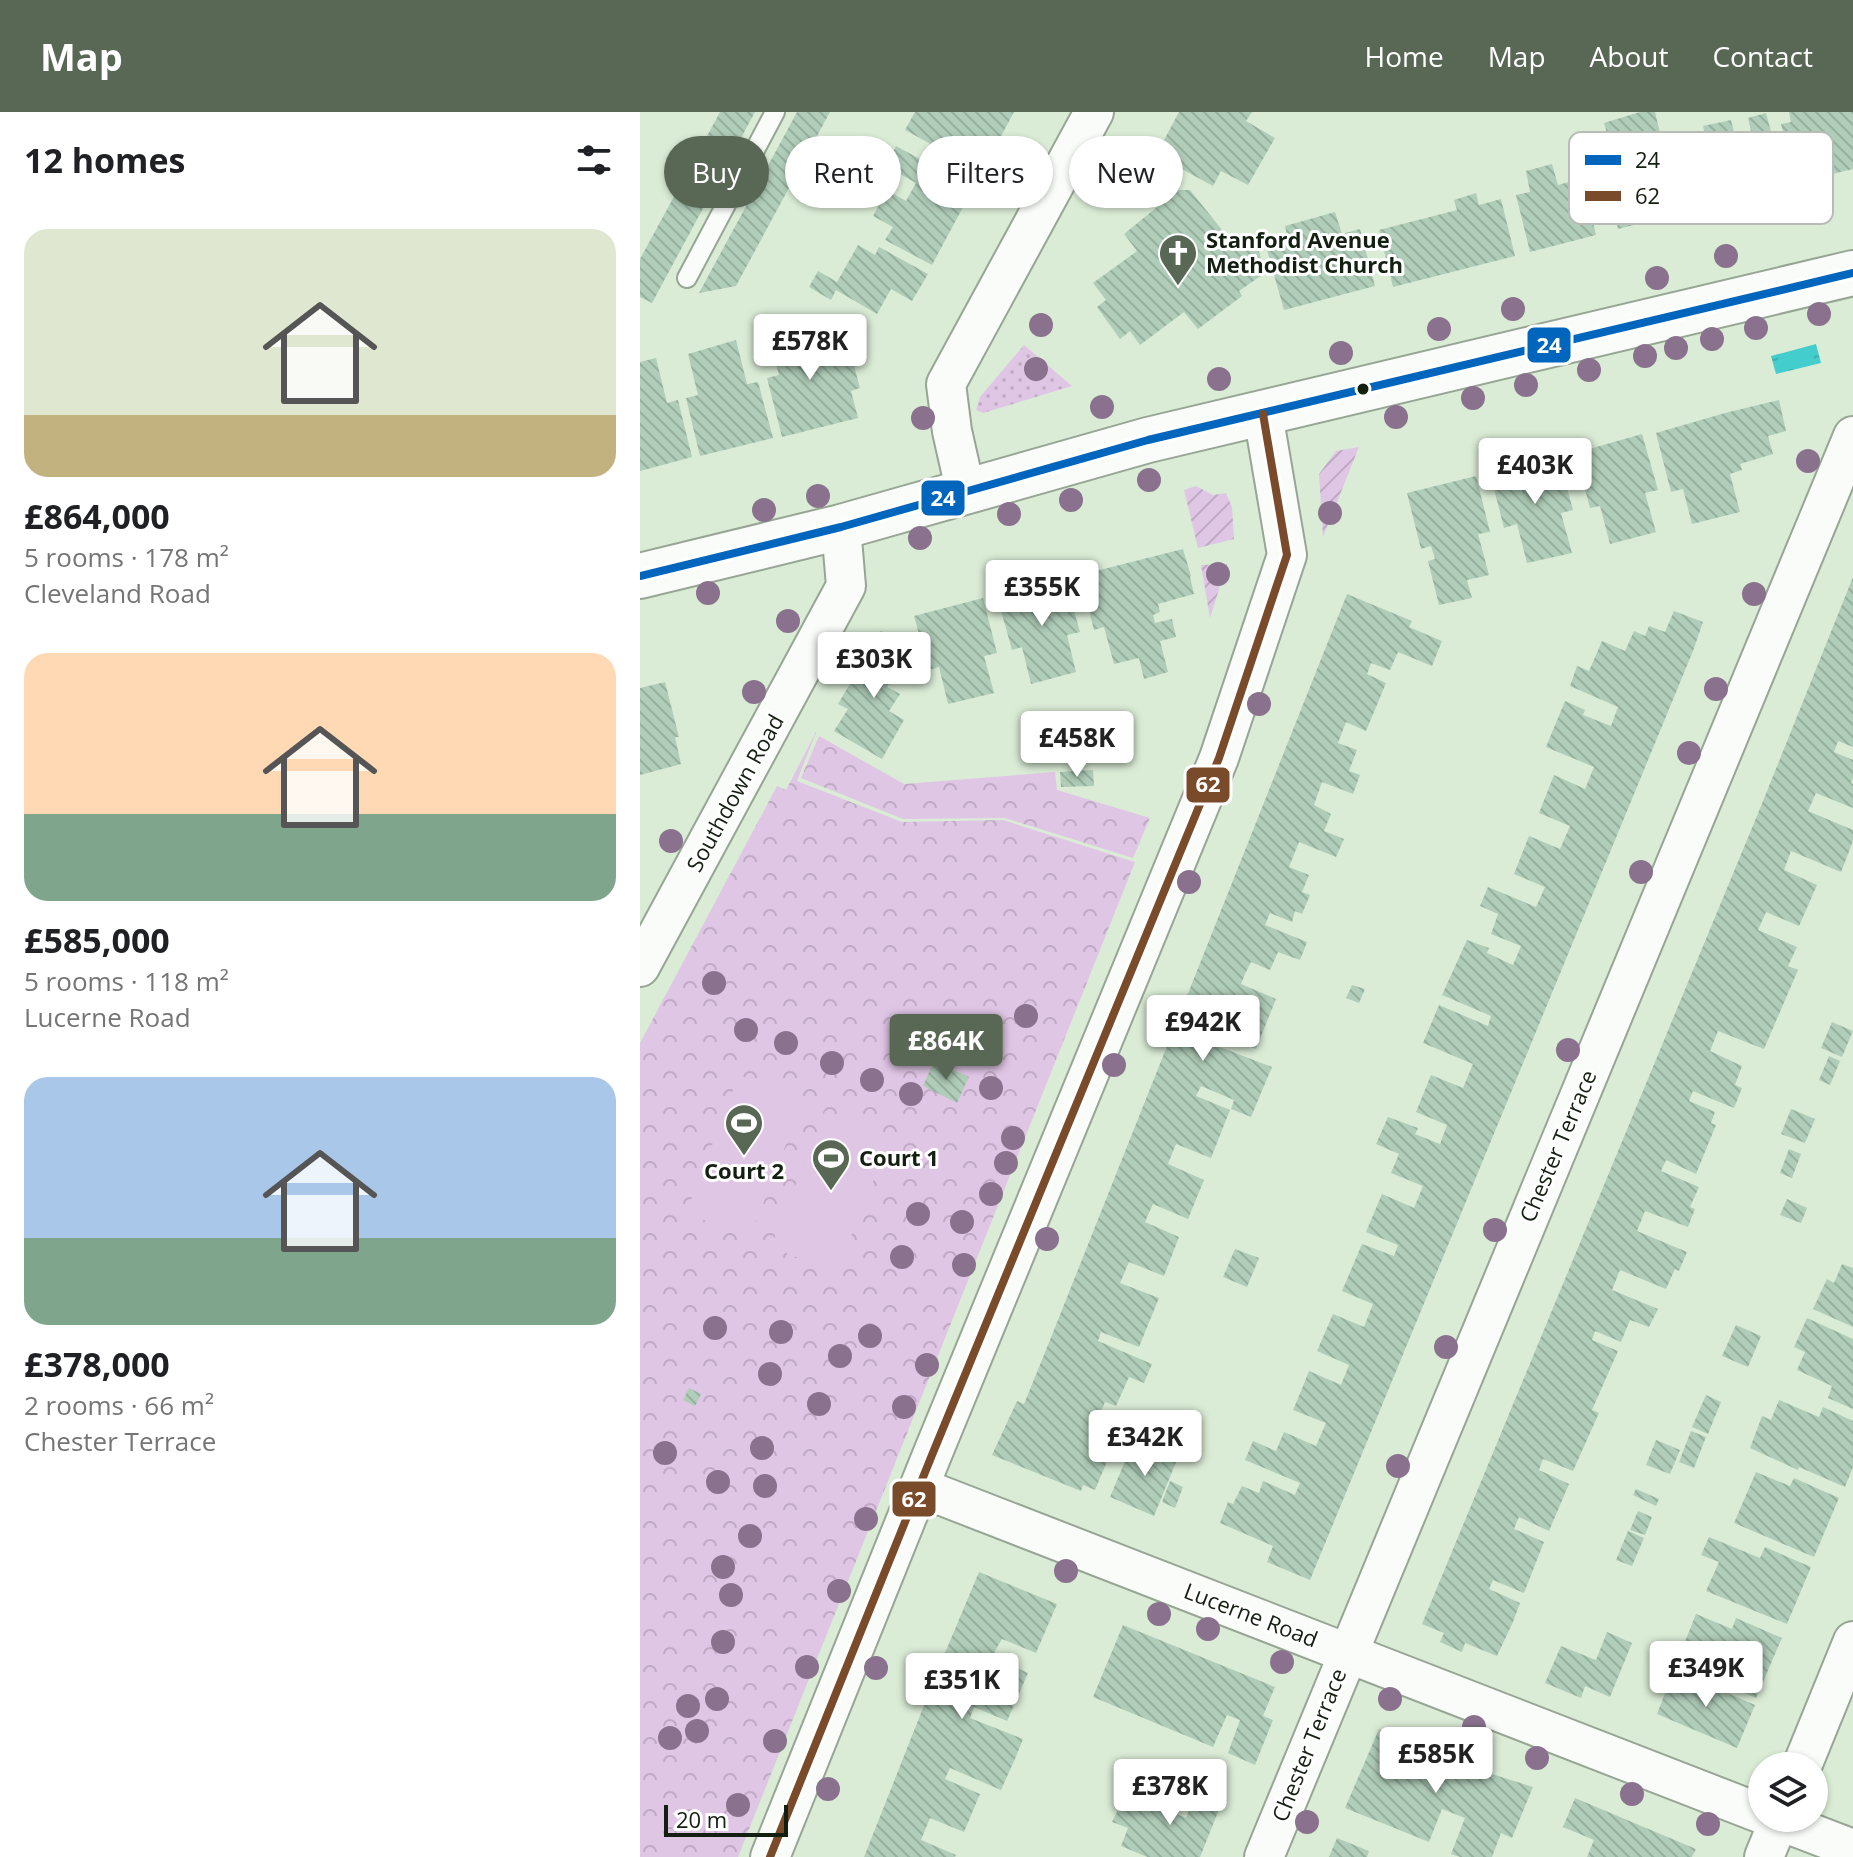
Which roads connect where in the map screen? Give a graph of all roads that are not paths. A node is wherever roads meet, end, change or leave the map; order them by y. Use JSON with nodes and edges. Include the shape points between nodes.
{"nodes":[{"id":1,"x":775,"y":112,"type":"edge"},
{"id":2,"x":1094,"y":112,"type":"edge"},
{"id":3,"x":1853,"y":273,"type":"edge"},
{"id":4,"x":687,"y":278,"type":"dead end"},
{"id":5,"x":1263,"y":414,"type":"junction"},
{"id":6,"x":1853,"y":436,"type":"edge"},
{"id":7,"x":966,"y":493,"type":"junction"},
{"id":8,"x":841,"y":527,"type":"junction"},
{"id":9,"x":640,"y":576,"type":"edge"},
{"id":10,"x":640,"y":967,"type":"edge"},
{"id":11,"x":919,"y":1487,"type":"junction"},
{"id":12,"x":1853,"y":1641,"type":"edge"},
{"id":13,"x":1347,"y":1654,"type":"junction"},
{"id":14,"x":1808,"y":1752,"type":"edge"},
{"id":15,"x":1748,"y":1808,"type":"edge"},
{"id":16,"x":1770,"y":1832,"type":"edge"},
{"id":17,"x":1809,"y":1832,"type":"edge"},
{"id":18,"x":1853,"y":1849,"type":"edge"},
{"id":19,"x":770,"y":1857,"type":"edge"},
{"id":20,"x":1264,"y":1857,"type":"edge"},
{"id":21,"x":1764,"y":1857,"type":"edge"}],
"edges":[{"from":1,"to":4,"type":"lane"},
{"from":2,"to":7,"type":"street","via":[[946,384]]},
{"from":3,"to":5,"type":"street"},
{"from":5,"to":7,"type":"street","via":[[1148,440]]},
{"from":5,"to":11,"type":"street","via":[[1287,555],[1219,758]]},
{"from":6,"to":13,"type":"street","name":"Chester Terrace"},
{"from":7,"to":8,"type":"street"},
{"from":8,"to":9,"type":"street"},
{"from":8,"to":10,"type":"street","name":"Southdown Road","via":[[846,586]]},
{"from":11,"to":13,"type":"street","name":"Lucerne Road"},
{"from":11,"to":19,"type":"street"},
{"from":12,"to":14,"type":"street"},
{"from":13,"to":15,"type":"street","name":"Lucerne Road"},
{"from":13,"to":20,"type":"street","name":"Chester Terrace"},
{"from":16,"to":21,"type":"street"},
{"from":17,"to":18,"type":"street","name":"Lucerne Road"}]}
